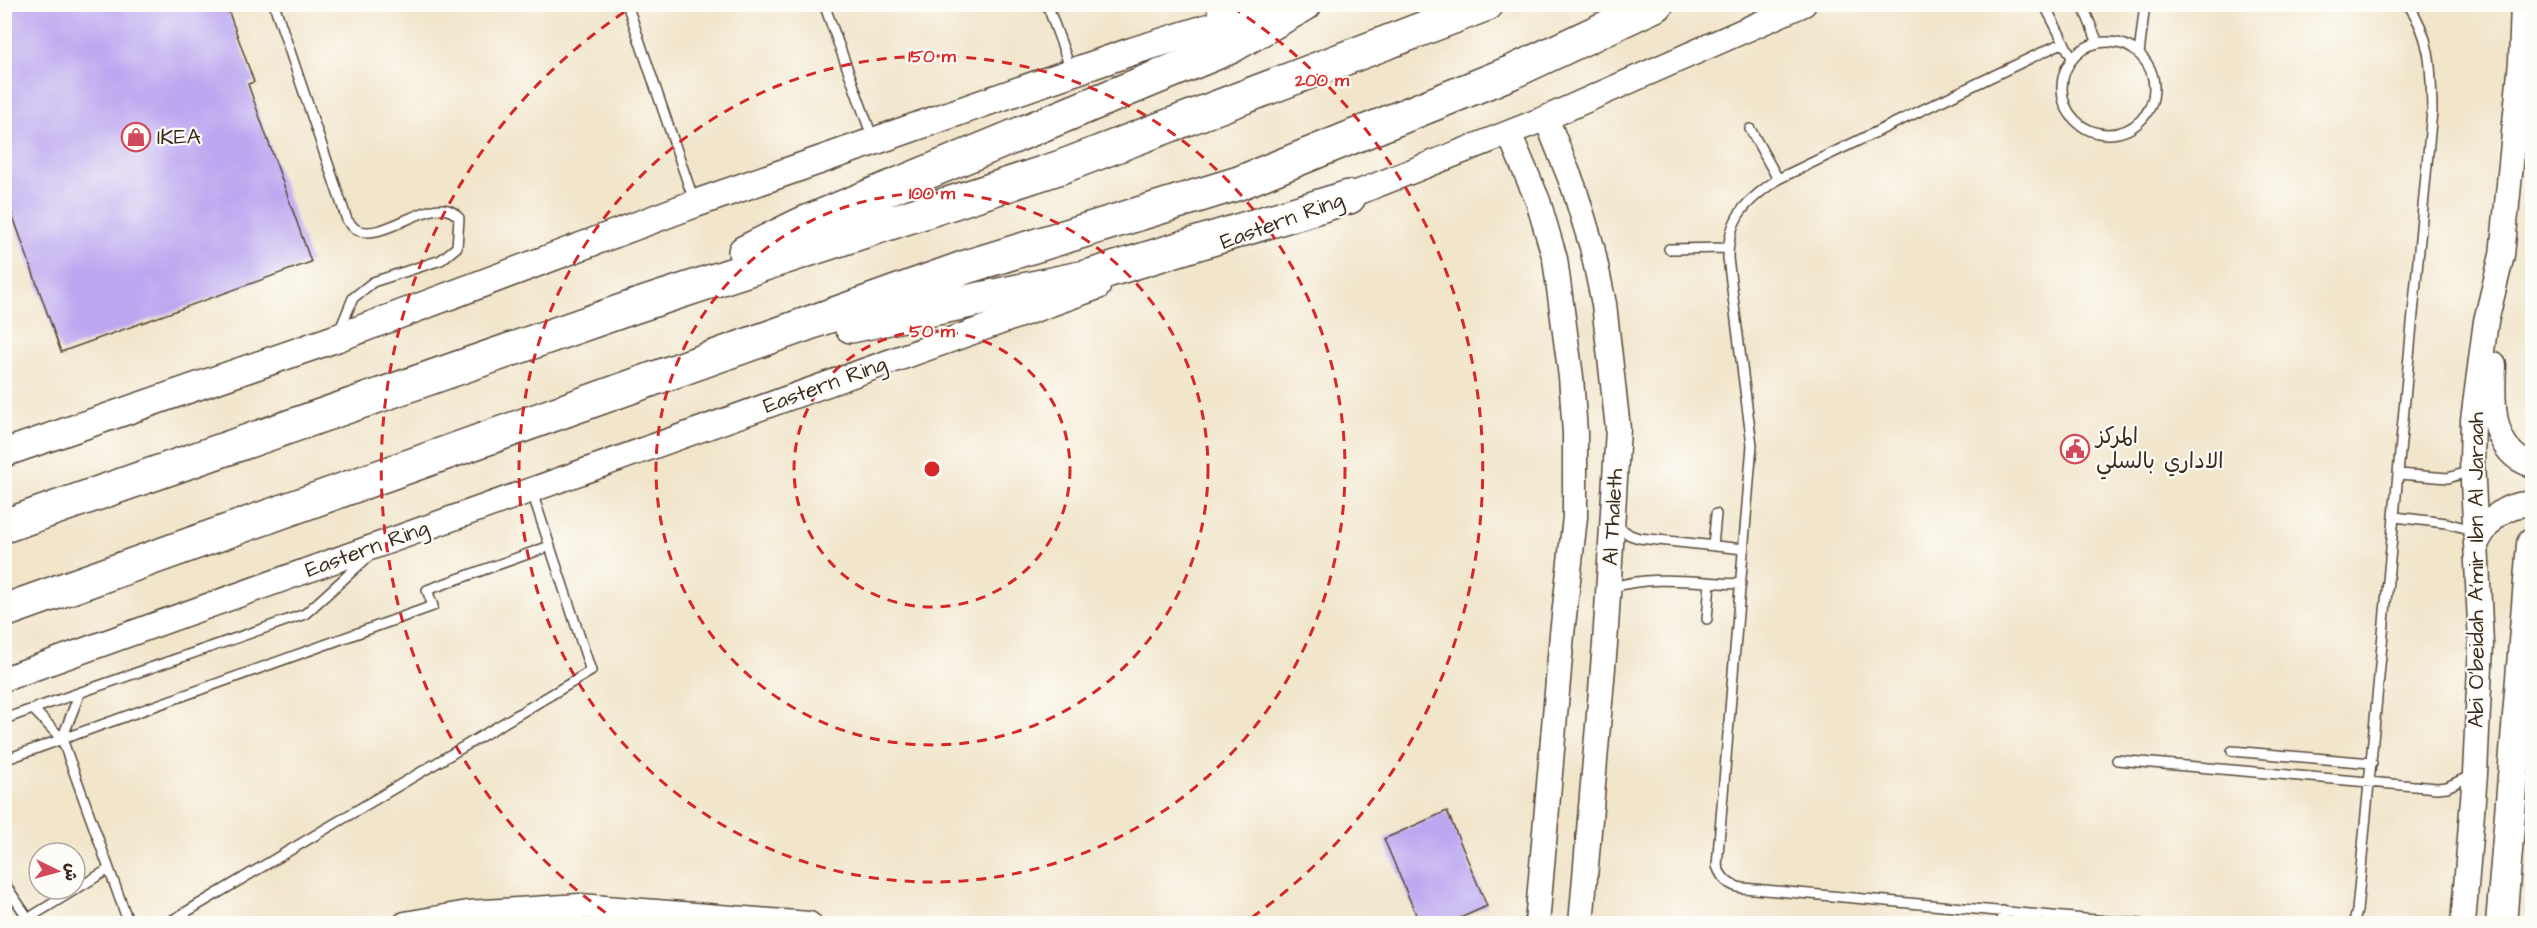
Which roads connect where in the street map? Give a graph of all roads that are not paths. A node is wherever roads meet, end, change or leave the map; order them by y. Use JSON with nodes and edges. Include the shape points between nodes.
{"nodes":[{"id":1,"x":274,"y":4,"type":"edge"},
{"id":2,"x":627,"y":4,"type":"edge"},
{"id":3,"x":825,"y":4,"type":"edge"},
{"id":4,"x":1047,"y":4,"type":"edge"},
{"id":5,"x":1285,"y":4,"type":"edge"},
{"id":6,"x":1305,"y":4,"type":"edge"},
{"id":7,"x":1487,"y":4,"type":"edge"},
{"id":8,"x":1657,"y":4,"type":"edge"},
{"id":9,"x":1804,"y":4,"type":"edge"},
{"id":10,"x":2044,"y":4,"type":"edge"},
{"id":11,"x":2082,"y":4,"type":"edge"},
{"id":12,"x":2145,"y":4,"type":"edge"},
{"id":13,"x":2408,"y":4,"type":"edge"},
{"id":14,"x":2523,"y":4,"type":"edge"},
{"id":15,"x":1238,"y":21,"type":"edge"},
{"id":16,"x":2064,"y":42,"type":"junction"},
{"id":17,"x":2098,"y":43,"type":"junction"},
{"id":18,"x":2139,"y":54,"type":"junction"},
{"id":19,"x":2072,"y":58,"type":"junction"},
{"id":20,"x":1072,"y":73,"type":"junction"},
{"id":21,"x":1546,"y":118,"type":"junction"},
{"id":22,"x":1750,"y":129,"type":"dead end"},
{"id":23,"x":1509,"y":133,"type":"junction"},
{"id":24,"x":874,"y":141,"type":"junction"},
{"id":25,"x":1778,"y":179,"type":"junction"},
{"id":26,"x":1349,"y":197,"type":"junction"},
{"id":27,"x":694,"y":204,"type":"junction"},
{"id":28,"x":1728,"y":248,"type":"junction"},
{"id":29,"x":1669,"y":249,"type":"dead end"},
{"id":30,"x":2502,"y":255,"type":"junction"},
{"id":31,"x":636,"y":306,"type":"junction"},
{"id":32,"x":337,"y":338,"type":"junction"},
{"id":33,"x":721,"y":353,"type":"junction"},
{"id":34,"x":4,"y":453,"type":"edge"},
{"id":35,"x":2532,"y":465,"type":"edge"},
{"id":36,"x":2473,"y":470,"type":"junction"},
{"id":37,"x":2399,"y":474,"type":"junction"},
{"id":38,"x":531,"y":490,"type":"junction"},
{"id":39,"x":2532,"y":504,"type":"edge"},
{"id":40,"x":1716,"y":514,"type":"dead end"},
{"id":41,"x":2395,"y":517,"type":"junction"},
{"id":42,"x":1612,"y":522,"type":"junction"},
{"id":43,"x":4,"y":526,"type":"edge"},
{"id":44,"x":2476,"y":538,"type":"junction"},
{"id":45,"x":384,"y":543,"type":"junction"},
{"id":46,"x":2532,"y":544,"type":"edge"},
{"id":47,"x":550,"y":546,"type":"junction"},
{"id":48,"x":1713,"y":546,"type":"junction"},
{"id":49,"x":1744,"y":549,"type":"junction"},
{"id":50,"x":1710,"y":583,"type":"junction"},
{"id":51,"x":1741,"y":584,"type":"junction"},
{"id":52,"x":1609,"y":589,"type":"junction"},
{"id":53,"x":4,"y":611,"type":"edge"},
{"id":54,"x":1707,"y":619,"type":"dead end"},
{"id":55,"x":4,"y":678,"type":"edge"},
{"id":56,"x":80,"y":692,"type":"junction"},
{"id":57,"x":33,"y":709,"type":"junction"},
{"id":58,"x":4,"y":718,"type":"edge"},
{"id":59,"x":62,"y":740,"type":"junction"},
{"id":60,"x":2232,"y":751,"type":"dead end"},
{"id":61,"x":4,"y":760,"type":"edge"},
{"id":62,"x":2117,"y":760,"type":"dead end"},
{"id":63,"x":2372,"y":763,"type":"junction"},
{"id":64,"x":2475,"y":774,"type":"junction"},
{"id":65,"x":2371,"y":782,"type":"junction"},
{"id":66,"x":109,"y":869,"type":"junction"},
{"id":67,"x":4,"y":883,"type":"edge"},
{"id":68,"x":2003,"y":911,"type":"junction"},
{"id":69,"x":28,"y":918,"type":"junction"},
{"id":70,"x":2043,"y":919,"type":"edge"},
{"id":71,"x":19,"y":924,"type":"edge"},
{"id":72,"x":129,"y":924,"type":"edge"},
{"id":73,"x":166,"y":924,"type":"edge"},
{"id":74,"x":405,"y":924,"type":"edge"},
{"id":75,"x":809,"y":924,"type":"edge"},
{"id":76,"x":1537,"y":924,"type":"edge"},
{"id":77,"x":1581,"y":924,"type":"edge"},
{"id":78,"x":2001,"y":924,"type":"edge"},
{"id":79,"x":2140,"y":924,"type":"edge"},
{"id":80,"x":2353,"y":924,"type":"edge"},
{"id":81,"x":2463,"y":924,"type":"edge"},
{"id":82,"x":2501,"y":924,"type":"edge"}],
"edges":[{"from":1,"to":32,"type":"lane","via":[[347,220],[356,229],[373,232],[441,208],[455,212],[459,218],[457,247],[441,260],[374,282],[353,298]]},
{"from":2,"to":27,"type":"lane"},
{"from":3,"to":24,"type":"lane"},
{"from":4,"to":20,"type":"lane"},
{"from":5,"to":15,"type":"main road"},
{"from":6,"to":15,"type":"highway"},
{"from":7,"to":31,"type":"highway","via":[[1061,167]]},
{"from":8,"to":33,"type":"highway","via":[[1512,72],[1239,183],[966,267]]},
{"from":9,"to":21,"type":"street","name":"Eastern Ring"},
{"from":10,"to":16,"type":"lane"},
{"from":11,"to":17,"type":"lane"},
{"from":12,"to":18,"type":"lane"},
{"from":13,"to":37,"type":"lane","via":[[2429,47],[2432,111]]},
{"from":14,"to":30,"type":"street","name":"Abi O'beidah A'mir Ibn Al Jaraah"},
{"from":15,"to":20,"type":"main road"},
{"from":15,"to":31,"type":"highway","via":[[1140,82],[800,225]]},
{"from":16,"to":19,"type":"lane"},
{"from":16,"to":25,"type":"lane"},
{"from":17,"to":18,"type":"lane","via":[[2120,44]]},
{"from":17,"to":19,"type":"lane"},
{"from":18,"to":19,"type":"lane","via":[[2153,81],[2153,96],[2139,122],[2111,134],[2082,126],[2071,116],[2062,87]]},
{"from":20,"to":24,"type":"main road"},
{"from":21,"to":23,"type":"street","name":"Eastern Ring"},
{"from":21,"to":42,"type":"street","name":"Al Thaleth","via":[[1574,188],[1604,304],[1617,429]]},
{"from":22,"to":25,"type":"lane"},
{"from":23,"to":26,"type":"street","name":"Eastern Ring"},
{"from":23,"to":76,"type":"street","name":"Al Thaleth","via":[[1538,201],[1554,259],[1575,433],[1575,517]]},
{"from":24,"to":27,"type":"main road"},
{"from":25,"to":28,"type":"lane","via":[[1757,193],[1735,219]]},
{"from":26,"to":33,"type":"highway","via":[[1090,276]]},
{"from":26,"to":38,"type":"street","name":"Eastern Ring"},
{"from":27,"to":32,"type":"main road"},
{"from":28,"to":29,"type":"lane"},
{"from":28,"to":49,"type":"lane","via":[[1751,426]]},
{"from":30,"to":35,"type":"street","via":[[2493,368],[2494,420],[2507,448]]},
{"from":30,"to":36,"type":"street","name":"Abi O'beidah A'mir Ibn Al Jaraah","via":[[2486,321],[2474,420]]},
{"from":31,"to":43,"type":"highway"},
{"from":32,"to":34,"type":"main road"},
{"from":33,"to":53,"type":"highway"},
{"from":36,"to":37,"type":"lane","via":[[2448,478]]},
{"from":36,"to":44,"type":"street","name":"Abi O'beidah A'mir Ibn Al Jaraah"},
{"from":37,"to":41,"type":"lane"},
{"from":38,"to":45,"type":"street","name":"Eastern Ring"},
{"from":38,"to":47,"type":"lane"},
{"from":39,"to":44,"type":"street","via":[[2500,510]]},
{"from":40,"to":48,"type":"lane"},
{"from":41,"to":44,"type":"lane","via":[[2446,524]]},
{"from":41,"to":63,"type":"lane"},
{"from":42,"to":48,"type":"lane","via":[[1630,536]]},
{"from":42,"to":52,"type":"street","name":"Al Thaleth"},
{"from":44,"to":64,"type":"street","name":"Abi O'beidah A'mir Ibn Al Jaraah","via":[[2481,644]]},
{"from":45,"to":55,"type":"street","name":"Eastern Ring"},
{"from":45,"to":56,"type":"lane","via":[[305,614]]},
{"from":46,"to":82,"type":"main road"},
{"from":47,"to":59,"type":"lane","via":[[427,590],[433,606]]},
{"from":47,"to":73,"type":"lane","via":[[591,671]]},
{"from":48,"to":49,"type":"lane"},
{"from":49,"to":51,"type":"lane"},
{"from":50,"to":51,"type":"lane"},
{"from":50,"to":52,"type":"lane","via":[[1649,581]]},
{"from":50,"to":54,"type":"lane"},
{"from":51,"to":68,"type":"lane","via":[[1717,861],[1722,877],[1734,887]]},
{"from":52,"to":77,"type":"street","name":"Al Thaleth"},
{"from":56,"to":57,"type":"lane"},
{"from":56,"to":59,"type":"lane"},
{"from":57,"to":58,"type":"lane"},
{"from":57,"to":59,"type":"lane"},
{"from":59,"to":61,"type":"lane"},
{"from":59,"to":66,"type":"lane"},
{"from":60,"to":63,"type":"lane"},
{"from":62,"to":65,"type":"lane"},
{"from":63,"to":65,"type":"lane"},
{"from":64,"to":65,"type":"lane","via":[[2447,787]]},
{"from":64,"to":81,"type":"street","name":"Abi O'beidah A'mir Ibn Al Jaraah"},
{"from":65,"to":80,"type":"lane"},
{"from":66,"to":69,"type":"lane"},
{"from":66,"to":72,"type":"lane"},
{"from":67,"to":69,"type":"lane"},
{"from":68,"to":70,"type":"lane"},
{"from":68,"to":78,"type":"lane"},
{"from":69,"to":71,"type":"lane"},
{"from":70,"to":79,"type":"lane"},
{"from":74,"to":75,"type":"street","via":[[468,913],[580,906]]}]}
